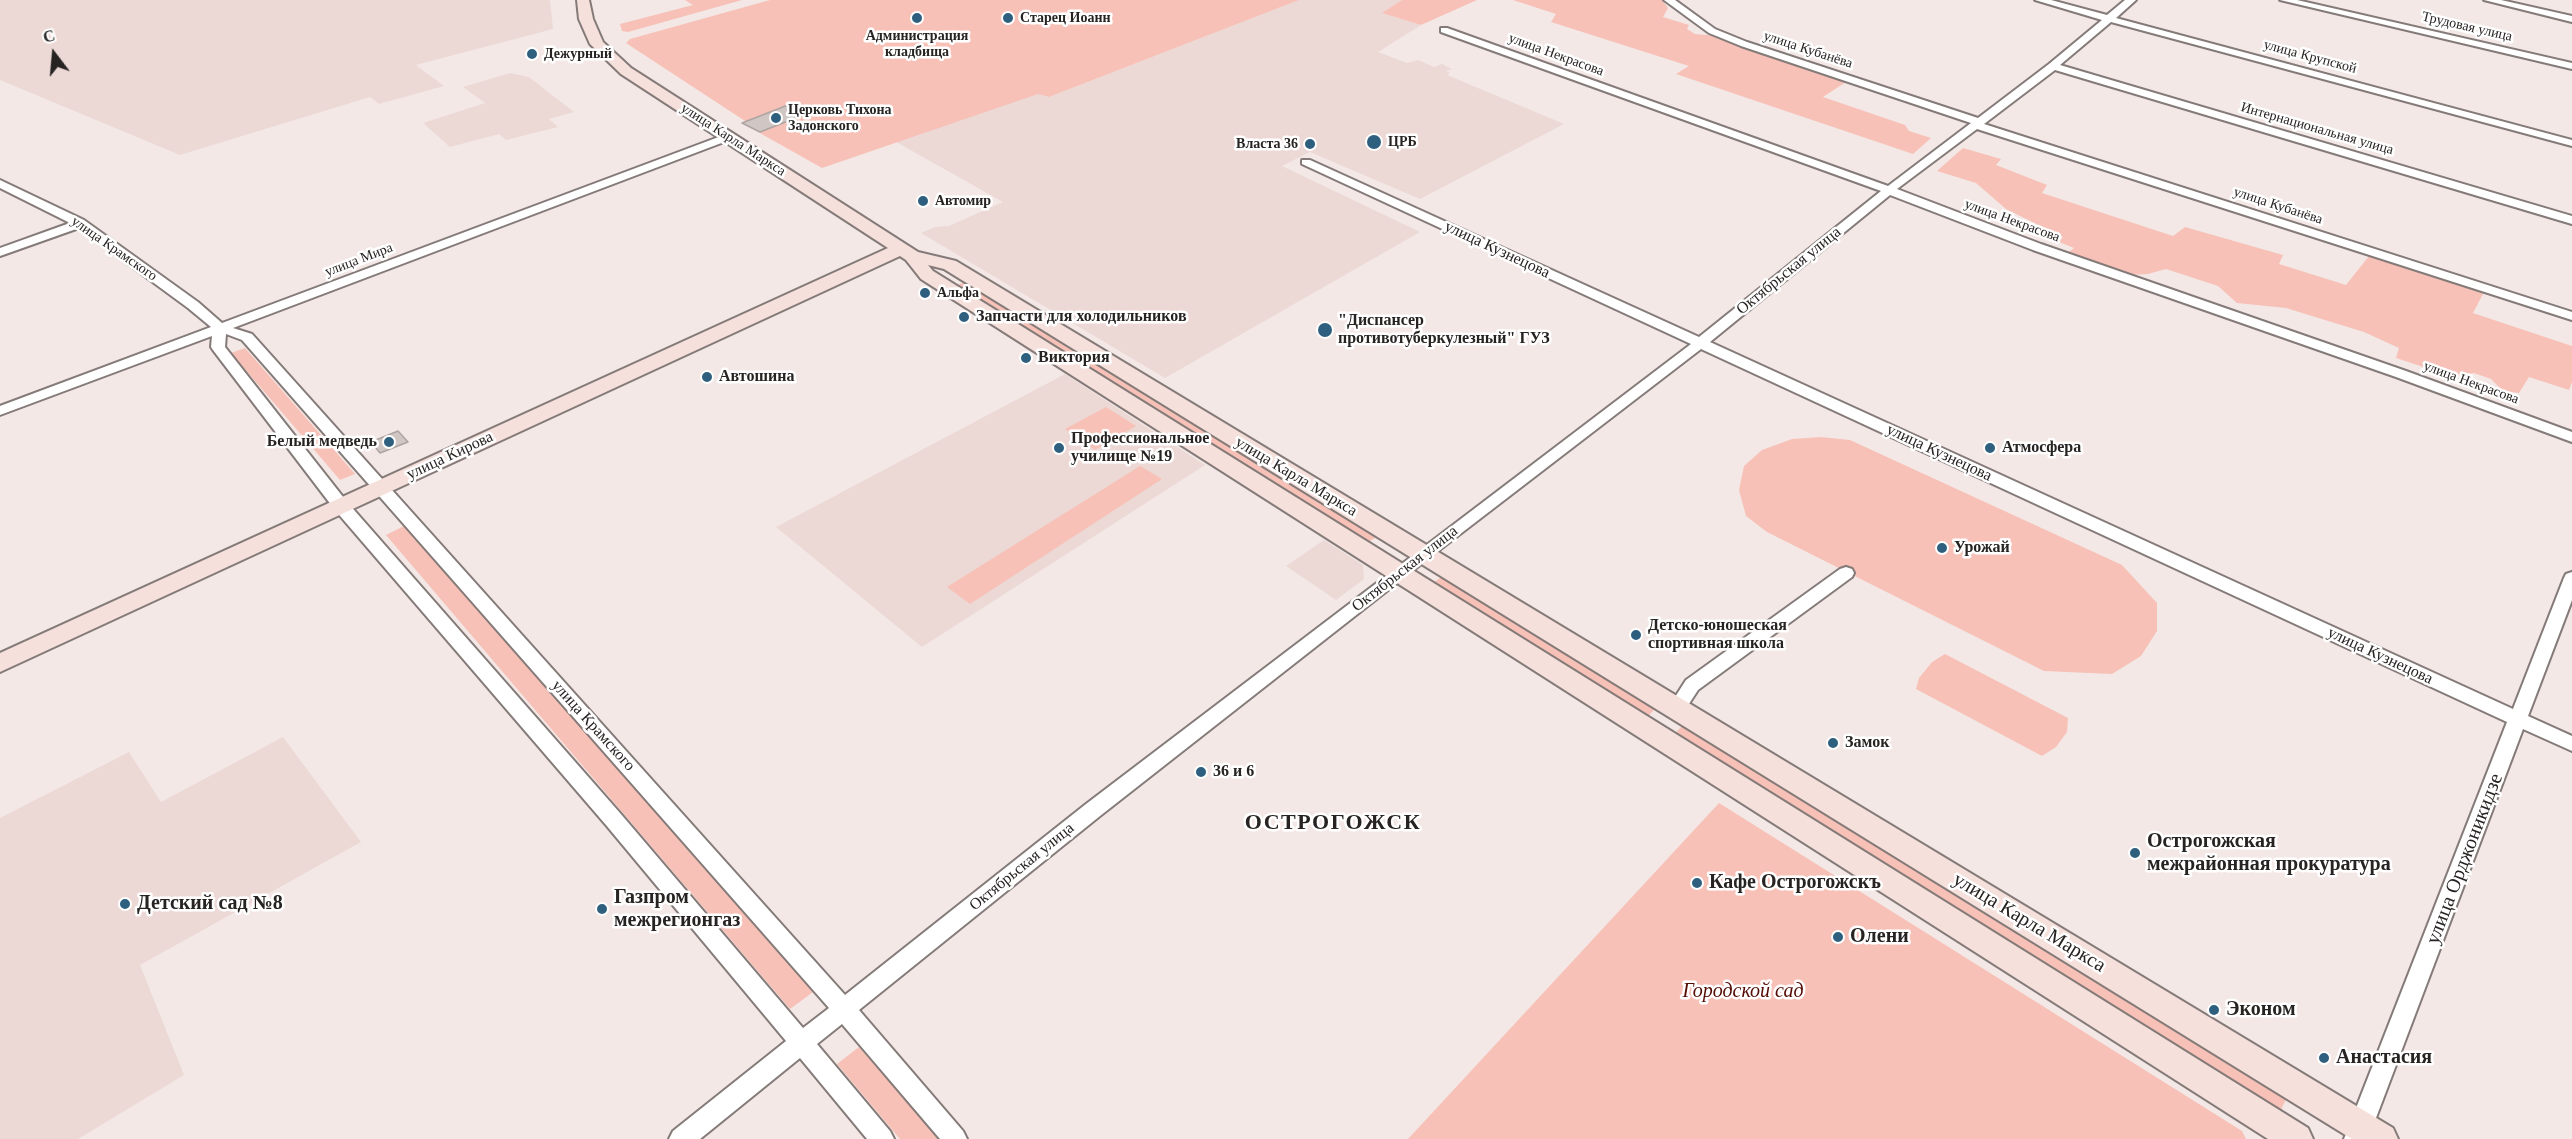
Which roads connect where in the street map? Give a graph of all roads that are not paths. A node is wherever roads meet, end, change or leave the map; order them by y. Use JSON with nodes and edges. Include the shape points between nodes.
{"nodes":[{"id":1,"x":583,"y":0,"type":"edge"},
{"id":2,"x":1670,"y":0,"type":"edge"},
{"id":3,"x":2040,"y":0,"type":"edge"},
{"id":4,"x":2131,"y":0,"type":"edge"},
{"id":5,"x":2285,"y":0,"type":"edge"},
{"id":6,"x":2488,"y":0,"type":"edge"},
{"id":7,"x":2109,"y":19,"type":"junction"},
{"id":8,"x":2572,"y":19,"type":"edge"},
{"id":9,"x":1444,"y":30,"type":"dead end"},
{"id":10,"x":2053,"y":66,"type":"junction"},
{"id":11,"x":2572,"y":66,"type":"edge"},
{"id":12,"x":1978,"y":123,"type":"junction"},
{"id":13,"x":728,"y":137,"type":"junction"},
{"id":14,"x":2572,"y":143,"type":"edge"},
{"id":15,"x":1306,"y":162,"type":"dead end"},
{"id":16,"x":0,"y":183,"type":"edge"},
{"id":17,"x":1889,"y":190,"type":"junction"},
{"id":18,"x":2572,"y":220,"type":"edge"},
{"id":19,"x":80,"y":223,"type":"junction"},
{"id":20,"x":0,"y":252,"type":"edge"},
{"id":21,"x":906,"y":253,"type":"junction"},
{"id":22,"x":2572,"y":316,"type":"edge"},
{"id":23,"x":220,"y":328,"type":"junction"},
{"id":24,"x":1701,"y":343,"type":"junction"},
{"id":25,"x":0,"y":400,"type":"edge"},
{"id":26,"x":21,"y":403,"type":"junction"},
{"id":27,"x":0,"y":411,"type":"edge"},
{"id":28,"x":2572,"y":437,"type":"edge"},
{"id":29,"x":382,"y":487,"type":"junction"},
{"id":30,"x":341,"y":506,"type":"junction"},
{"id":31,"x":1423,"y":554,"type":"junction"},
{"id":32,"x":1400,"y":573,"type":"junction"},
{"id":33,"x":1846,"y":573,"type":"dead end"},
{"id":34,"x":2572,"y":578,"type":"edge"},
{"id":35,"x":0,"y":663,"type":"edge"},
{"id":36,"x":1677,"y":708,"type":"junction"},
{"id":37,"x":2519,"y":720,"type":"junction"},
{"id":38,"x":1652,"y":733,"type":"junction"},
{"id":39,"x":2572,"y":744,"type":"edge"},
{"id":40,"x":844,"y":1009,"type":"junction"},
{"id":41,"x":802,"y":1043,"type":"junction"},
{"id":42,"x":2366,"y":1135,"type":"edge"},
{"id":43,"x":681,"y":1139,"type":"edge"},
{"id":44,"x":882,"y":1139,"type":"edge"},
{"id":45,"x":955,"y":1139,"type":"edge"},
{"id":46,"x":2296,"y":1139,"type":"edge"}],
"edges":[{"from":1,"to":13,"type":"main road","name":"улица Карла Маркса","via":[[597,44],[626,71]]},
{"from":2,"to":12,"type":"street","name":"улица Кубанёва","via":[[1712,31],[1744,44]]},
{"from":3,"to":7,"type":"street","name":"улица Крупской"},
{"from":4,"to":7,"type":"street","name":"Октябрьская улица"},
{"from":5,"to":11,"type":"street","name":"Трудовая улица"},
{"from":6,"to":8,"type":"street"},
{"from":7,"to":10,"type":"street","name":"Октябрьская улица"},
{"from":7,"to":14,"type":"street","name":"улица Крупской"},
{"from":9,"to":17,"type":"street","name":"улица Некрасова"},
{"from":10,"to":12,"type":"street","name":"Октябрьская улица"},
{"from":10,"to":18,"type":"street","name":"Интернациональная улица"},
{"from":12,"to":17,"type":"street","name":"Октябрьская улица"},
{"from":12,"to":22,"type":"street","name":"улица Кубанёва"},
{"from":13,"to":21,"type":"main road","name":"улица Карла Маркса"},
{"from":13,"to":23,"type":"street","name":"улица Мира"},
{"from":15,"to":24,"type":"street","name":"улица Кузнецова"},
{"from":16,"to":19,"type":"street","name":"улица Крамского"},
{"from":17,"to":24,"type":"street","name":"Октябрьская улица"},
{"from":17,"to":28,"type":"street","name":"улица Некрасова","via":[[2037,247]]},
{"from":19,"to":20,"type":"street"},
{"from":19,"to":23,"type":"street","name":"улица Крамского"},
{"from":21,"to":29,"type":"main road","name":"улица Кирова"},
{"from":21,"to":31,"type":"main road","name":"улица Карла Маркса","via":[[950,265]]},
{"from":21,"to":32,"type":"main road","name":"улица Карла Маркса","via":[[927,275]]},
{"from":23,"to":26,"type":"street","name":"улица Мира"},
{"from":23,"to":29,"type":"street","name":"улица Крамского","via":[[248,337]]},
{"from":23,"to":30,"type":"street","via":[[218,347]]},
{"from":24,"to":31,"type":"street","name":"Октябрьская улица"},
{"from":24,"to":37,"type":"street","name":"улица Кузнецова"},
{"from":25,"to":26,"type":"street"},
{"from":26,"to":27,"type":"street","name":"улица Мира"},
{"from":29,"to":30,"type":"main road","name":"улица Кирова"},
{"from":29,"to":40,"type":"street","name":"улица Крамского"},
{"from":30,"to":35,"type":"main road","name":"улица Кирова"},
{"from":30,"to":41,"type":"street"},
{"from":31,"to":32,"type":"street","name":"Октябрьская улица"},
{"from":31,"to":36,"type":"main road","name":"улица Карла Маркса"},
{"from":32,"to":38,"type":"main road","name":"улица Карла Маркса"},
{"from":32,"to":40,"type":"street","name":"Октябрьская улица"},
{"from":33,"to":36,"type":"street","via":[[1692,685]]},
{"from":34,"to":37,"type":"street","name":"улица Орджоникидзе"},
{"from":36,"to":38,"type":"main road"},
{"from":36,"to":42,"type":"main road","name":"улица Карла Маркса"},
{"from":37,"to":39,"type":"street","name":"улица Кузнецова"},
{"from":37,"to":42,"type":"street","name":"улица Орджоникидзе"},
{"from":38,"to":46,"type":"main road","name":"улица Карла Маркса"},
{"from":40,"to":41,"type":"street","name":"Октябрьская улица"},
{"from":40,"to":45,"type":"street","name":"улица Крамского"},
{"from":41,"to":43,"type":"street","name":"Октябрьская улица"},
{"from":41,"to":44,"type":"street"}]}
